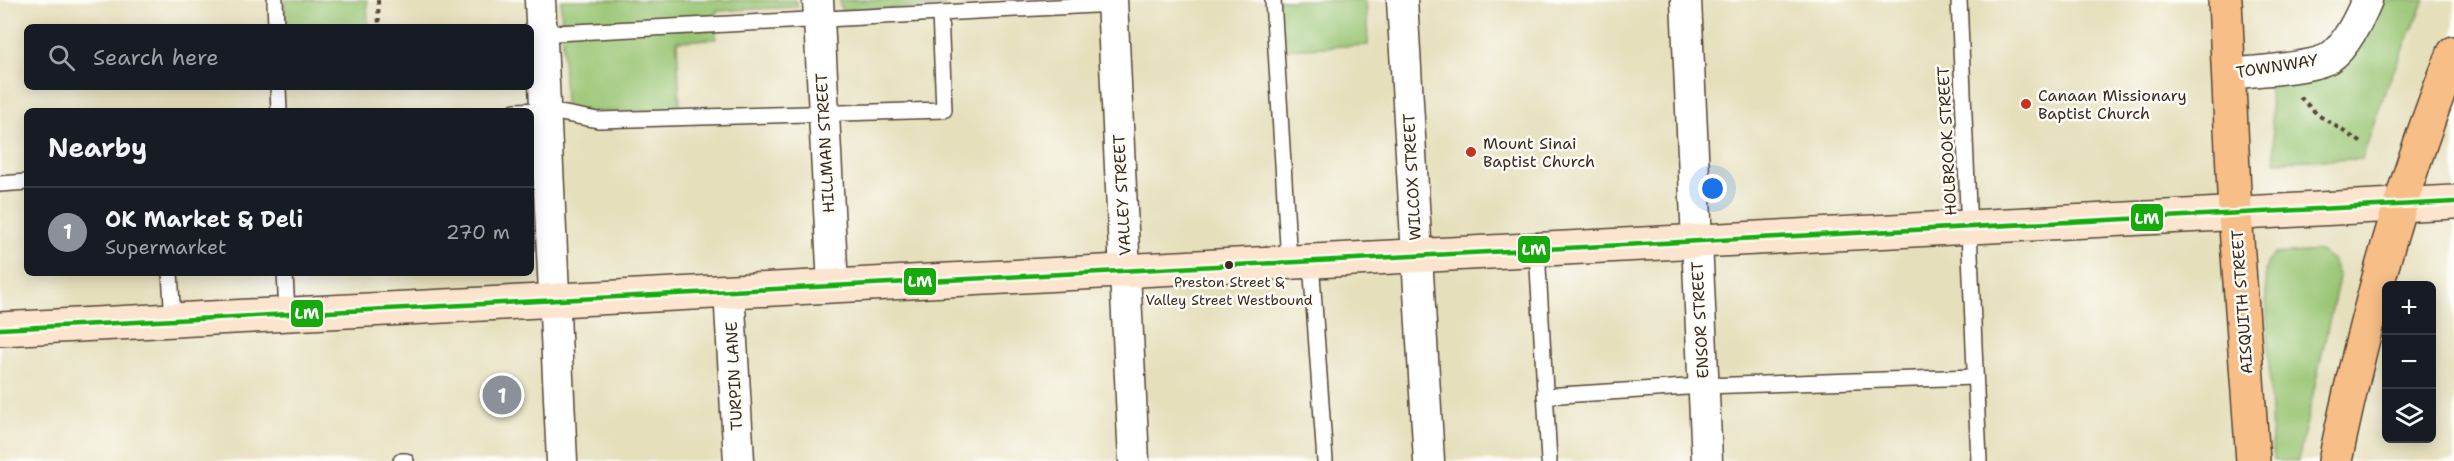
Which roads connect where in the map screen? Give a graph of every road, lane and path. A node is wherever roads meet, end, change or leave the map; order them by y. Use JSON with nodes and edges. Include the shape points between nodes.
{"nodes":[{"id":1,"x":275,"y":0,"type":"edge"},
{"id":2,"x":378,"y":0,"type":"edge"},
{"id":3,"x":540,"y":0,"type":"edge"},
{"id":4,"x":1273,"y":0,"type":"edge"},
{"id":5,"x":1402,"y":0,"type":"edge"},
{"id":6,"x":1686,"y":0,"type":"edge"},
{"id":7,"x":1959,"y":0,"type":"edge"},
{"id":8,"x":2225,"y":0,"type":"edge"},
{"id":9,"x":2367,"y":0,"type":"edge"},
{"id":10,"x":1112,"y":2,"type":"edge"},
{"id":11,"x":818,"y":10,"type":"edge"},
{"id":12,"x":940,"y":13,"type":"junction"},
{"id":13,"x":276,"y":24,"type":"edge"},
{"id":14,"x":379,"y":24,"type":"edge"},
{"id":15,"x":536,"y":34,"type":"edge"},
{"id":16,"x":2454,"y":53,"type":"edge"},
{"id":17,"x":2228,"y":74,"type":"junction"},
{"id":18,"x":278,"y":90,"type":"edge"},
{"id":19,"x":2296,"y":92,"type":"dead end"},
{"id":20,"x":279,"y":108,"type":"edge"},
{"id":21,"x":534,"y":110,"type":"edge"},
{"id":22,"x":544,"y":110,"type":"junction"},
{"id":23,"x":823,"y":113,"type":"junction"},
{"id":24,"x":2362,"y":142,"type":"dead end"},
{"id":25,"x":24,"y":182,"type":"edge"},
{"id":26,"x":0,"y":183,"type":"edge"},
{"id":27,"x":2454,"y":202,"type":"edge"},
{"id":28,"x":2399,"y":205,"type":"junction"},
{"id":29,"x":2235,"y":213,"type":"junction"},
{"id":30,"x":1969,"y":227,"type":"junction"},
{"id":31,"x":1697,"y":241,"type":"junction"},
{"id":32,"x":1537,"y":250,"type":"junction"},
{"id":33,"x":1417,"y":256,"type":"junction"},
{"id":34,"x":1300,"y":262,"type":"junction"},
{"id":35,"x":1125,"y":271,"type":"junction"},
{"id":36,"x":170,"y":276,"type":"edge"},
{"id":37,"x":285,"y":276,"type":"edge"},
{"id":38,"x":833,"y":286,"type":"junction"},
{"id":39,"x":729,"y":291,"type":"junction"},
{"id":40,"x":554,"y":301,"type":"junction"},
{"id":41,"x":287,"y":314,"type":"junction"},
{"id":42,"x":173,"y":320,"type":"junction"},
{"id":43,"x":0,"y":329,"type":"edge"},
{"id":44,"x":1975,"y":377,"type":"junction"},
{"id":45,"x":1703,"y":386,"type":"junction"},
{"id":46,"x":1545,"y":396,"type":"junction"},
{"id":47,"x":401,"y":461,"type":"edge"},
{"id":48,"x":406,"y":461,"type":"edge"},
{"id":49,"x":562,"y":461,"type":"edge"},
{"id":50,"x":739,"y":461,"type":"edge"},
{"id":51,"x":1134,"y":461,"type":"edge"},
{"id":52,"x":1325,"y":461,"type":"edge"},
{"id":53,"x":1429,"y":461,"type":"edge"},
{"id":54,"x":1549,"y":461,"type":"edge"},
{"id":55,"x":1707,"y":461,"type":"edge"},
{"id":56,"x":1979,"y":461,"type":"edge"},
{"id":57,"x":2253,"y":461,"type":"edge"},
{"id":58,"x":2335,"y":461,"type":"edge"}],
"edges":[{"from":1,"to":13,"type":"lane"},
{"from":2,"to":14,"type":"path"},
{"from":3,"to":15,"type":"street"},
{"from":4,"to":34,"type":"lane","via":[[1284,215]]},
{"from":5,"to":33,"type":"street","name":"WILCOX STREET"},
{"from":6,"to":31,"type":"street","name":"ENSOR STREET"},
{"from":7,"to":30,"type":"lane","name":"HOLBROOK STREET"},
{"from":8,"to":17,"type":"main road","name":"AISQUITH STREET"},
{"from":9,"to":17,"type":"street","name":"TOWNWAY","via":[[2346,40],[2329,58],[2312,64]]},
{"from":10,"to":12,"type":"lane"},
{"from":10,"to":35,"type":"street","name":"VALLEY STREET"},
{"from":11,"to":12,"type":"lane"},
{"from":11,"to":15,"type":"lane"},
{"from":11,"to":23,"type":"street","name":"HILLMAN STREET"},
{"from":12,"to":23,"type":"lane","via":[[944,110]]},
{"from":15,"to":22,"type":"street"},
{"from":16,"to":28,"type":"main road"},
{"from":17,"to":29,"type":"main road","name":"AISQUITH STREET"},
{"from":18,"to":20,"type":"lane"},
{"from":19,"to":24,"type":"path","via":[[2318,115]]},
{"from":21,"to":22,"type":"lane"},
{"from":22,"to":23,"type":"lane","via":[[598,120]]},
{"from":22,"to":40,"type":"street"},
{"from":23,"to":38,"type":"street","name":"HILLMAN STREET"},
{"from":25,"to":26,"type":"lane"},
{"from":27,"to":28,"type":"main road"},
{"from":28,"to":29,"type":"main road"},
{"from":28,"to":58,"type":"main road"},
{"from":29,"to":30,"type":"main road"},
{"from":29,"to":57,"type":"main road","name":"AISQUITH STREET"},
{"from":30,"to":31,"type":"main road"},
{"from":30,"to":44,"type":"lane","name":"HOLBROOK STREET"},
{"from":31,"to":32,"type":"main road"},
{"from":31,"to":45,"type":"street","name":"ENSOR STREET"},
{"from":32,"to":33,"type":"main road"},
{"from":32,"to":46,"type":"lane"},
{"from":33,"to":34,"type":"main road"},
{"from":33,"to":53,"type":"street","name":"WILCOX STREET"},
{"from":34,"to":35,"type":"main road"},
{"from":34,"to":52,"type":"lane"},
{"from":35,"to":38,"type":"main road"},
{"from":35,"to":51,"type":"street","name":"VALLEY STREET"},
{"from":36,"to":42,"type":"lane"},
{"from":37,"to":41,"type":"lane"},
{"from":38,"to":39,"type":"main road"},
{"from":39,"to":40,"type":"main road"},
{"from":39,"to":50,"type":"street","name":"TURPIN LANE"},
{"from":40,"to":41,"type":"main road"},
{"from":40,"to":49,"type":"street"},
{"from":41,"to":42,"type":"main road"},
{"from":42,"to":43,"type":"main road"},
{"from":44,"to":45,"type":"lane"},
{"from":44,"to":56,"type":"lane","name":"HOLBROOK STREET"},
{"from":45,"to":46,"type":"lane"},
{"from":45,"to":55,"type":"street","name":"ENSOR STREET"},
{"from":46,"to":54,"type":"lane"},
{"from":47,"to":48,"type":"lane"}]}
